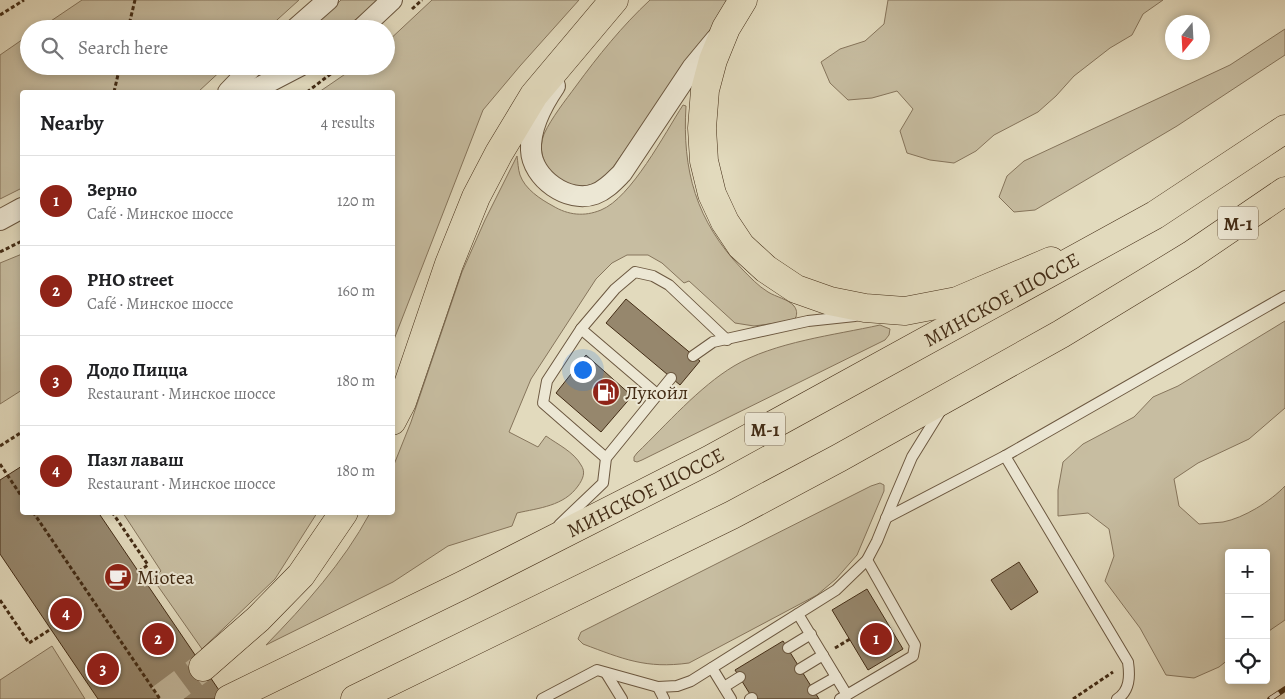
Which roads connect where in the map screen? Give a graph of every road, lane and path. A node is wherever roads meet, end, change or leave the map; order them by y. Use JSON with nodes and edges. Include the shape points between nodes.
{"nodes":[{"id":1,"x":24,"y":0,"type":"edge"},
{"id":2,"x":135,"y":0,"type":"edge"},
{"id":3,"x":328,"y":0,"type":"edge"},
{"id":4,"x":392,"y":0,"type":"edge"},
{"id":5,"x":743,"y":0,"type":"edge"},
{"id":6,"x":607,"y":8,"type":"edge"},
{"id":7,"x":0,"y":15,"type":"edge"},
{"id":8,"x":130,"y":20,"type":"edge"},
{"id":9,"x":305,"y":20,"type":"edge"},
{"id":10,"x":371,"y":20,"type":"edge"},
{"id":11,"x":726,"y":28,"type":"junction"},
{"id":12,"x":118,"y":75,"type":"edge"},
{"id":13,"x":244,"y":75,"type":"edge"},
{"id":14,"x":283,"y":75,"type":"edge"},
{"id":15,"x":329,"y":75,"type":"edge"},
{"id":16,"x":114,"y":90,"type":"edge"},
{"id":17,"x":230,"y":90,"type":"edge"},
{"id":18,"x":254,"y":90,"type":"edge"},
{"id":19,"x":310,"y":90,"type":"edge"},
{"id":20,"x":1285,"y":129,"type":"edge"},
{"id":21,"x":1285,"y":191,"type":"edge"},
{"id":22,"x":1285,"y":206,"type":"edge"},
{"id":23,"x":20,"y":209,"type":"edge"},
{"id":24,"x":1155,"y":215,"type":"junction"},
{"id":25,"x":0,"y":220,"type":"edge"},
{"id":26,"x":20,"y":242,"type":"edge"},
{"id":27,"x":0,"y":252,"type":"edge"},
{"id":28,"x":1192,"y":255,"type":"junction"},
{"id":29,"x":1285,"y":296,"type":"edge"},
{"id":30,"x":905,"y":311,"type":"junction"},
{"id":31,"x":581,"y":329,"type":"junction"},
{"id":32,"x":727,"y":340,"type":"junction"},
{"id":33,"x":693,"y":356,"type":"dead end"},
{"id":34,"x":671,"y":378,"type":"dead end"},
{"id":35,"x":657,"y":394,"type":"junction"},
{"id":36,"x":952,"y":394,"type":"junction"},
{"id":37,"x":395,"y":415,"type":"edge"},
{"id":38,"x":20,"y":433,"type":"edge"},
{"id":39,"x":0,"y":446,"type":"edge"},
{"id":40,"x":1005,"y":456,"type":"junction"},
{"id":41,"x":606,"y":458,"type":"junction"},
{"id":42,"x":0,"y":464,"type":"edge"},
{"id":43,"x":20,"y":494,"type":"edge"},
{"id":44,"x":35,"y":515,"type":"edge"},
{"id":45,"x":114,"y":515,"type":"edge"},
{"id":46,"x":342,"y":515,"type":"edge"},
{"id":47,"x":886,"y":518,"type":"junction"},
{"id":48,"x":867,"y":560,"type":"junction"},
{"id":49,"x":138,"y":572,"type":"dead end"},
{"id":50,"x":463,"y":586,"type":"junction"},
{"id":51,"x":0,"y":600,"type":"edge"},
{"id":52,"x":798,"y":614,"type":"junction"},
{"id":53,"x":51,"y":629,"type":"dead end"},
{"id":54,"x":811,"y":634,"type":"junction"},
{"id":55,"x":788,"y":648,"type":"dead end"},
{"id":56,"x":823,"y":655,"type":"junction"},
{"id":57,"x":1128,"y":662,"type":"junction"},
{"id":58,"x":203,"y":666,"type":"tunnel mouth"},
{"id":59,"x":712,"y":668,"type":"junction"},
{"id":60,"x":800,"y":669,"type":"dead end"},
{"id":61,"x":602,"y":672,"type":"junction"},
{"id":62,"x":740,"y":677,"type":"dead end"},
{"id":63,"x":836,"y":677,"type":"junction"},
{"id":64,"x":658,"y":687,"type":"junction"},
{"id":65,"x":724,"y":687,"type":"junction"},
{"id":66,"x":813,"y":690,"type":"dead end"},
{"id":67,"x":844,"y":697,"type":"edge"},
{"id":68,"x":160,"y":699,"type":"edge"},
{"id":69,"x":229,"y":699,"type":"edge"},
{"id":70,"x":355,"y":699,"type":"edge"},
{"id":71,"x":542,"y":699,"type":"edge"},
{"id":72,"x":622,"y":699,"type":"edge"},
{"id":73,"x":664,"y":699,"type":"edge"},
{"id":74,"x":731,"y":699,"type":"edge"},
{"id":75,"x":1073,"y":699,"type":"edge"},
{"id":76,"x":1117,"y":699,"type":"edge"}],
"edges":[{"from":1,"to":7,"type":"path"},
{"from":2,"to":8,"type":"path"},
{"from":3,"to":9,"type":"street"},
{"from":4,"to":10,"type":"street"},
{"from":5,"to":11,"type":"main road"},
{"from":6,"to":11,"type":"street","via":[[551,92],[538,116],[532,137],[531,152],[536,166],[548,182],[577,196],[594,195],[622,173],[692,68]]},
{"from":6,"to":37,"type":"main road","via":[[534,95],[476,197]]},
{"from":11,"to":30,"type":"main road","via":[[705,90],[702,128],[704,161],[712,194],[725,222],[741,246],[766,269],[796,289],[830,301]]},
{"from":12,"to":16,"type":"path"},
{"from":13,"to":17,"type":"street"},
{"from":14,"to":18,"type":"street"},
{"from":15,"to":19,"type":"path"},
{"from":20,"to":24,"type":"main road","name":"МИНСКОЕ ШОССЕ","number":"М-1"},
{"from":21,"to":28,"type":"main road","number":"М-1"},
{"from":22,"to":28,"type":"main road"},
{"from":23,"to":25,"type":"street"},
{"from":24,"to":30,"type":"main road","via":[[957,302]]},
{"from":24,"to":50,"type":"main road","name":"МИНСКОЕ ШОССЕ","number":"М-1","via":[[709,460]]},
{"from":26,"to":27,"type":"path"},
{"from":28,"to":36,"type":"main road","number":"М-1","via":[[1061,334]]},
{"from":29,"to":40,"type":"lane"},
{"from":30,"to":32,"type":"lane","via":[[808,321]]},
{"from":31,"to":32,"type":"lane","via":[[615,289],[635,272],[653,276],[669,285]]},
{"from":31,"to":35,"type":"lane"},
{"from":31,"to":41,"type":"lane","via":[[548,381],[543,403]]},
{"from":32,"to":33,"type":"lane","via":[[713,342]]},
{"from":34,"to":35,"type":"lane"},
{"from":35,"to":41,"type":"lane"},
{"from":36,"to":47,"type":"lane","via":[[912,457]]},
{"from":36,"to":70,"type":"main road","number":"М-1","via":[[732,515]]},
{"from":38,"to":39,"type":"path"},
{"from":40,"to":47,"type":"lane"},
{"from":40,"to":57,"type":"lane"},
{"from":41,"to":50,"type":"lane","via":[[603,483],[560,524]]},
{"from":42,"to":43,"type":"path"},
{"from":44,"to":68,"type":"path","bridge":true},
{"from":45,"to":49,"type":"path","via":[[148,565]]},
{"from":46,"to":58,"type":"main road","via":[[301,575],[258,619]]},
{"from":47,"to":48,"type":"lane"},
{"from":48,"to":52,"type":"lane","via":[[836,590]]},
{"from":48,"to":67,"type":"lane","via":[[915,645],[913,656]]},
{"from":50,"to":69,"type":"main road","name":"МИНСКОЕ ШОССЕ","number":"М-1"},
{"from":51,"to":53,"type":"path","via":[[29,643]]},
{"from":52,"to":54,"type":"lane"},
{"from":52,"to":59,"type":"lane"},
{"from":54,"to":55,"type":"lane"},
{"from":54,"to":56,"type":"lane"},
{"from":56,"to":60,"type":"lane"},
{"from":56,"to":63,"type":"lane"},
{"from":57,"to":75,"type":"path"},
{"from":57,"to":76,"type":"lane","via":[[1128,686]]},
{"from":59,"to":64,"type":"lane","via":[[677,686]]},
{"from":59,"to":65,"type":"lane"},
{"from":61,"to":64,"type":"lane"},
{"from":61,"to":71,"type":"lane"},
{"from":61,"to":72,"type":"lane"},
{"from":62,"to":65,"type":"lane"},
{"from":63,"to":66,"type":"lane"},
{"from":63,"to":67,"type":"lane"},
{"from":64,"to":73,"type":"lane"},
{"from":65,"to":74,"type":"lane"}]}
